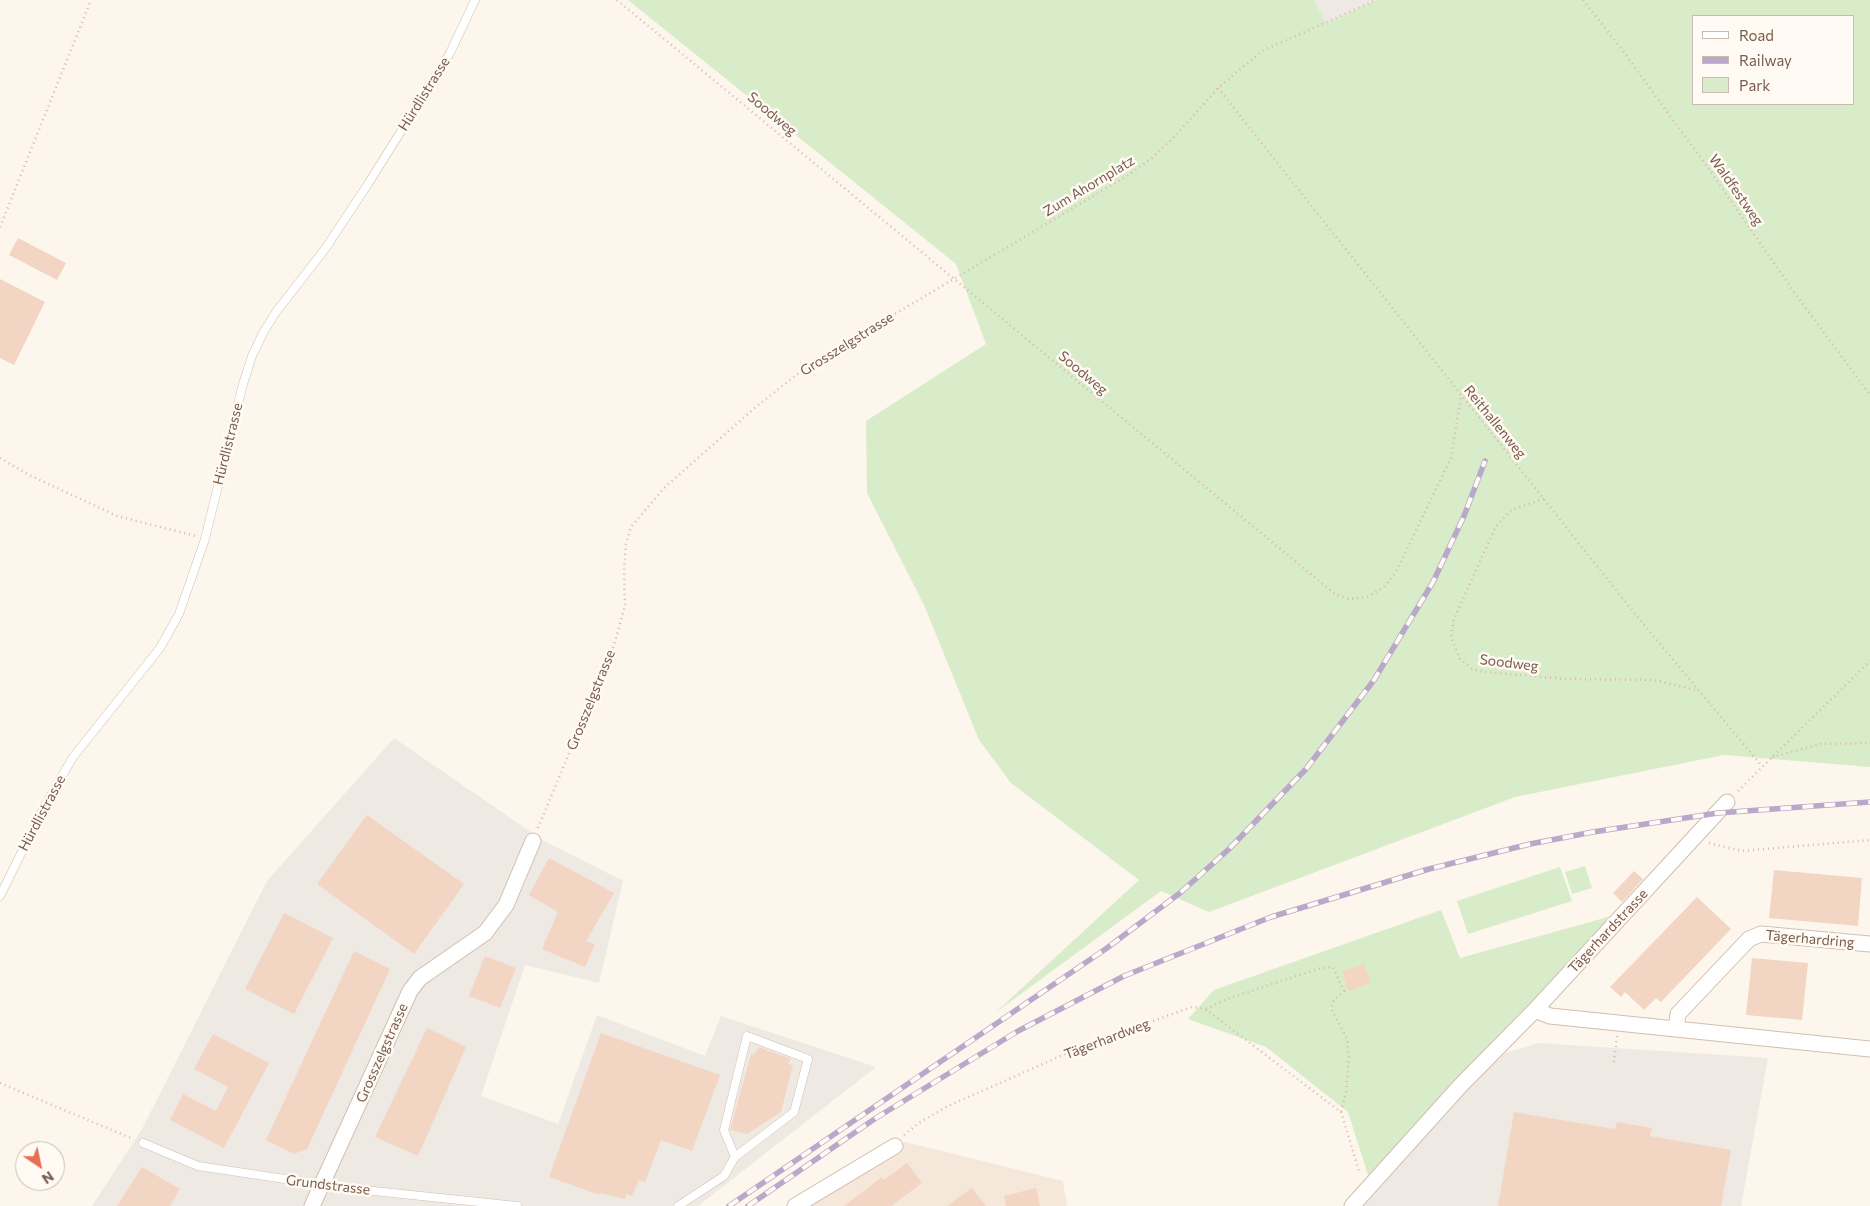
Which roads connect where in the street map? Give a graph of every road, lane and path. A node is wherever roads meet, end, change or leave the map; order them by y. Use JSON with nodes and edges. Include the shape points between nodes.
{"nodes":[{"id":1,"x":91,"y":0,"type":"edge"},
{"id":2,"x":475,"y":0,"type":"edge"},
{"id":3,"x":617,"y":0,"type":"edge"},
{"id":4,"x":1376,"y":0,"type":"edge"},
{"id":5,"x":1583,"y":0,"type":"edge"},
{"id":6,"x":1218,"y":88,"type":"junction"},
{"id":7,"x":0,"y":227,"type":"edge"},
{"id":8,"x":953,"y":280,"type":"junction"},
{"id":9,"x":1870,"y":395,"type":"edge"},
{"id":10,"x":1460,"y":396,"type":"junction"},
{"id":11,"x":0,"y":458,"type":"edge"},
{"id":12,"x":1544,"y":499,"type":"junction"},
{"id":13,"x":204,"y":539,"type":"junction"},
{"id":14,"x":1870,"y":661,"type":"edge"},
{"id":15,"x":1700,"y":691,"type":"junction"},
{"id":16,"x":1870,"y":743,"type":"edge"},
{"id":17,"x":1771,"y":757,"type":"junction"},
{"id":18,"x":1761,"y":766,"type":"junction"},
{"id":19,"x":1728,"y":802,"type":"joint"},
{"id":20,"x":1696,"y":837,"type":"junction"},
{"id":21,"x":1870,"y":840,"type":"edge"},
{"id":22,"x":533,"y":841,"type":"joint"},
{"id":23,"x":0,"y":896,"type":"edge"},
{"id":24,"x":1870,"y":944,"type":"edge"},
{"id":25,"x":1205,"y":1009,"type":"junction"},
{"id":26,"x":1535,"y":1010,"type":"junction"},
{"id":27,"x":1618,"y":1023,"type":"junction"},
{"id":28,"x":1676,"y":1029,"type":"junction"},
{"id":29,"x":1870,"y":1049,"type":"edge"},
{"id":30,"x":1614,"y":1062,"type":"dead end"},
{"id":31,"x":0,"y":1083,"type":"edge"},
{"id":32,"x":1342,"y":1112,"type":"junction"},
{"id":33,"x":143,"y":1143,"type":"joint"},
{"id":34,"x":895,"y":1146,"type":"joint"},
{"id":35,"x":735,"y":1157,"type":"junction"},
{"id":36,"x":322,"y":1185,"type":"junction"},
{"id":37,"x":1364,"y":1190,"type":"junction"},
{"id":38,"x":312,"y":1206,"type":"edge"},
{"id":39,"x":517,"y":1206,"type":"edge"},
{"id":40,"x":678,"y":1206,"type":"edge"},
{"id":41,"x":795,"y":1206,"type":"edge"},
{"id":42,"x":1352,"y":1206,"type":"edge"}],
"edges":[{"from":1,"to":7,"type":"path"},
{"from":2,"to":13,"type":"lane","name":"Hürdlistrasse","via":[[450,53],[368,184],[263,333],[243,384]]},
{"from":3,"to":8,"type":"path","name":"Soodweg"},
{"from":4,"to":6,"type":"path","name":"Zum Ahornplatz","via":[[1262,51]]},
{"from":5,"to":9,"type":"path","name":"Waldfestweg"},
{"from":6,"to":8,"type":"path","name":"Zum Ahornplatz","via":[[1152,158]]},
{"from":6,"to":10,"type":"path","name":"Reithallenweg"},
{"from":8,"to":10,"type":"path","name":"Soodweg","via":[[1314,579],[1349,600],[1377,592],[1396,572],[1451,458]]},
{"from":8,"to":22,"type":"path","name":"Grosszelgstrasse","via":[[809,365],[743,418],[644,508],[631,527],[626,544],[624,606],[614,645]]},
{"from":10,"to":12,"type":"path","name":"Reithallenweg"},
{"from":11,"to":13,"type":"path","via":[[117,516]]},
{"from":12,"to":15,"type":"path","name":"Reithallenweg"},
{"from":12,"to":15,"type":"path","name":"Soodweg","via":[[1511,510],[1495,528],[1454,619],[1451,637],[1460,659],[1472,669],[1485,672],[1567,679],[1654,680]]},
{"from":13,"to":23,"type":"lane","name":"Hürdlistrasse","via":[[193,577],[172,628],[146,666],[73,757],[40,814]]},
{"from":14,"to":17,"type":"path"},
{"from":15,"to":18,"type":"path","name":"Reithallenweg"},
{"from":16,"to":17,"type":"path","via":[[1821,744]]},
{"from":17,"to":18,"type":"path"},
{"from":18,"to":19,"type":"path"},
{"from":19,"to":20,"type":"street","name":"Tägerhardstrasse"},
{"from":20,"to":21,"type":"path","via":[[1717,846],[1742,850]]},
{"from":20,"to":26,"type":"street","name":"Tägerhardstrasse"},
{"from":22,"to":36,"type":"street","name":"Grosszelgstrasse","via":[[506,906],[485,933],[420,978],[410,991]]},
{"from":24,"to":28,"type":"street","name":"Tägerhardring","via":[[1760,934],[1750,939],[1678,1014]]},
{"from":25,"to":32,"type":"path"},
{"from":25,"to":32,"type":"path","via":[[1227,998],[1333,967],[1344,991],[1331,1008],[1347,1039],[1349,1057]]},
{"from":25,"to":34,"type":"path","name":"Tägerhardweg","via":[[1192,1007],[1083,1046],[1018,1074],[918,1123]]},
{"from":26,"to":27,"type":"street","via":[[1550,1016]]},
{"from":26,"to":37,"type":"street","name":"Tägerhardstrasse"},
{"from":27,"to":28,"type":"street"},
{"from":27,"to":30,"type":"path"},
{"from":28,"to":29,"type":"street"},
{"from":31,"to":33,"type":"path"},
{"from":32,"to":37,"type":"path"},
{"from":33,"to":36,"type":"lane","name":"Grundstrasse","via":[[198,1166]]},
{"from":34,"to":41,"type":"street"},
{"from":35,"to":35,"type":"lane","via":[[794,1112],[808,1059],[747,1036],[724,1130]]},
{"from":35,"to":40,"type":"lane","via":[[724,1176]]},
{"from":36,"to":38,"type":"street","name":"Grosszelgstrasse"},
{"from":36,"to":39,"type":"lane","name":"Grundstrasse"},
{"from":37,"to":42,"type":"street","name":"Tägerhardstrasse"}]}
